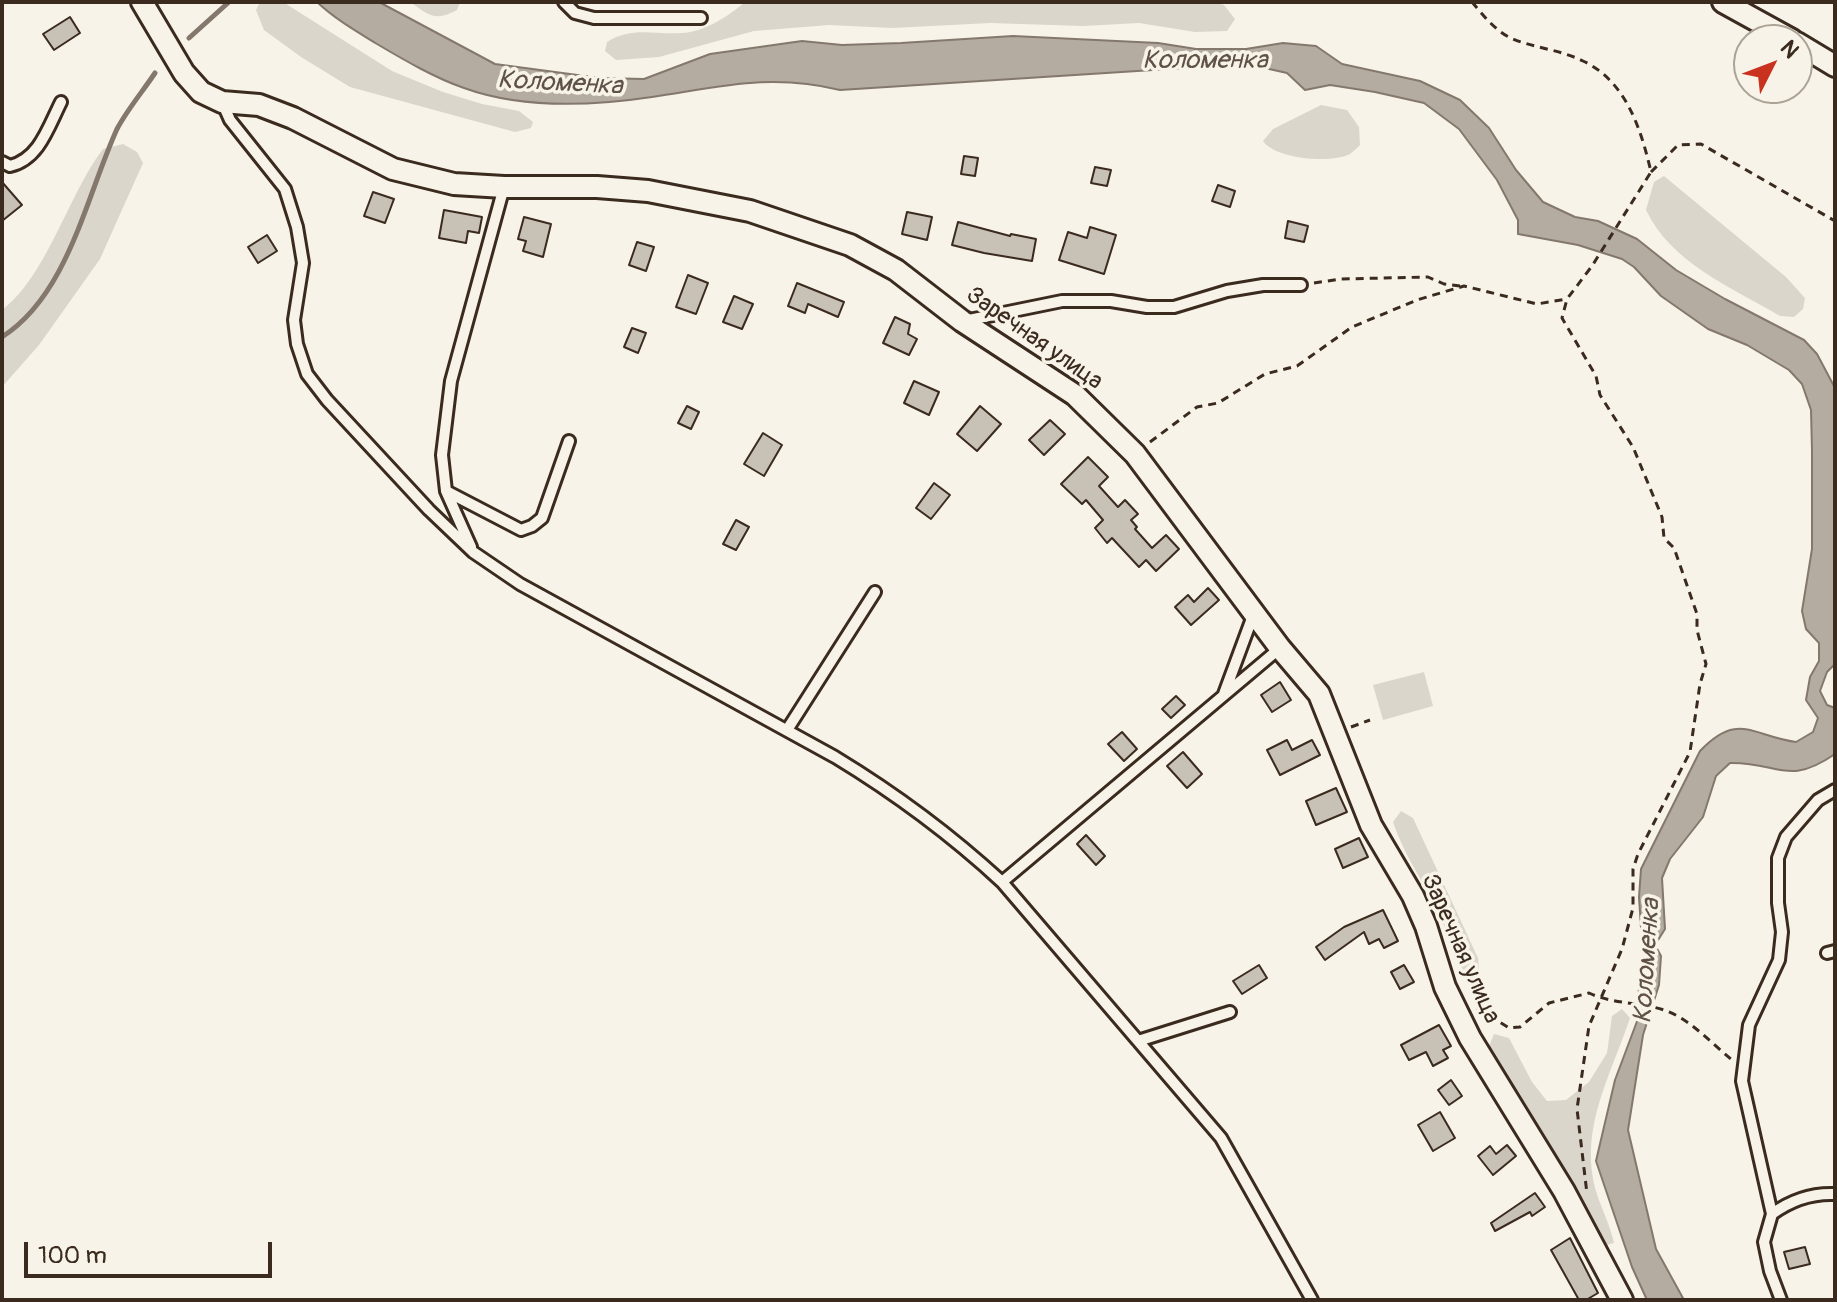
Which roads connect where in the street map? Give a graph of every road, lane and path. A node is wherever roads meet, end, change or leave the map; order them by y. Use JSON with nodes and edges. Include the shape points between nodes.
{"nodes":[{"id":1,"x":142,"y":2,"type":"edge"},
{"id":2,"x":564,"y":2,"type":"edge"},
{"id":3,"x":1472,"y":2,"type":"edge"},
{"id":4,"x":1723,"y":2,"type":"edge"},
{"id":5,"x":701,"y":18,"type":"dead end"},
{"id":6,"x":1764,"y":24,"type":"edge"},
{"id":7,"x":1813,"y":52,"type":"edge"},
{"id":8,"x":1835,"y":66,"type":"edge"},
{"id":9,"x":61,"y":102,"type":"dead end"},
{"id":10,"x":222,"y":102,"type":"junction"},
{"id":11,"x":2,"y":162,"type":"edge"},
{"id":12,"x":1651,"y":172,"type":"junction"},
{"id":13,"x":504,"y":187,"type":"junction"},
{"id":14,"x":1835,"y":221,"type":"edge"},
{"id":15,"x":1301,"y":285,"type":"joint"},
{"id":16,"x":1464,"y":286,"type":"junction"},
{"id":17,"x":1567,"y":299,"type":"junction"},
{"id":18,"x":962,"y":321,"type":"junction"},
{"id":19,"x":569,"y":441,"type":"dead end"},
{"id":20,"x":1135,"y":454,"type":"junction"},
{"id":21,"x":446,"y":491,"type":"junction"},
{"id":22,"x":473,"y":552,"type":"junction"},
{"id":23,"x":875,"y":592,"type":"dead end"},
{"id":24,"x":1254,"y":613,"type":"junction"},
{"id":25,"x":1280,"y":648,"type":"junction"},
{"id":26,"x":1223,"y":696,"type":"junction"},
{"id":27,"x":787,"y":730,"type":"junction"},
{"id":28,"x":1835,"y":790,"type":"edge"},
{"id":29,"x":1002,"y":882,"type":"junction"},
{"id":30,"x":1601,"y":999,"type":"junction"},
{"id":31,"x":1471,"y":1004,"type":"dead end"},
{"id":32,"x":1230,"y":1012,"type":"dead end"},
{"id":33,"x":1138,"y":1041,"type":"junction"},
{"id":34,"x":1744,"y":1068,"type":"junction"},
{"id":35,"x":1835,"y":1194,"type":"edge"},
{"id":36,"x":1587,"y":1197,"type":"dead end"},
{"id":37,"x":1772,"y":1214,"type":"junction"},
{"id":38,"x":1312,"y":1300,"type":"edge"},
{"id":39,"x":1622,"y":1300,"type":"edge"},
{"id":40,"x":1781,"y":1300,"type":"edge"}],
"edges":[{"from":1,"to":10,"type":"street","name":"Заречная улица","via":[[184,73],[201,92]]},
{"from":2,"to":5,"type":"lane","via":[[575,13],[594,18]]},
{"from":3,"to":12,"type":"path","via":[[1510,38],[1583,61],[1608,76],[1627,102]]},
{"from":4,"to":6,"type":"street"},
{"from":7,"to":8,"type":"street"},
{"from":9,"to":11,"type":"lane","via":[[38,148],[23,163]]},
{"from":10,"to":13,"type":"street","name":"Заречная улица","via":[[259,105],[293,118],[393,169],[454,184]]},
{"from":10,"to":22,"type":"lane","via":[[230,120],[285,189],[297,227],[303,263],[294,320],[307,374]]},
{"from":12,"to":14,"type":"path","via":[[1678,145],[1701,144]]},
{"from":12,"to":17,"type":"path"},
{"from":13,"to":18,"type":"street","name":"Заречная улица","via":[[648,191],[750,211],[850,245],[896,270]]},
{"from":13,"to":21,"type":"lane","via":[[451,381],[442,455]]},
{"from":15,"to":16,"type":"path","via":[[1428,277]]},
{"from":15,"to":18,"type":"lane","via":[[1227,291],[1174,307],[1062,301]]},
{"from":16,"to":17,"type":"path","via":[[1537,304]]},
{"from":16,"to":20,"type":"path","via":[[1352,327],[1297,366],[1265,374],[1218,403],[1197,407]]},
{"from":17,"to":30,"type":"path","via":[[1562,318],[1633,447],[1697,614],[1706,664],[1690,752],[1638,854],[1633,908]]},
{"from":18,"to":20,"type":"street","name":"Заречная улица","via":[[1075,395]]},
{"from":19,"to":21,"type":"lane","via":[[542,518],[532,526],[521,530]]},
{"from":20,"to":24,"type":"street","name":"Заречная улица"},
{"from":21,"to":22,"type":"lane"},
{"from":22,"to":27,"type":"lane","via":[[520,584]]},
{"from":23,"to":27,"type":"lane"},
{"from":24,"to":25,"type":"street","name":"Заречная улица"},
{"from":24,"to":26,"type":"lane"},
{"from":25,"to":26,"type":"lane"},
{"from":25,"to":39,"type":"street","name":"Заречная улица","via":[[1319,694],[1371,825],[1413,896],[1445,987],[1470,1038],[1564,1191]]},
{"from":26,"to":29,"type":"lane"},
{"from":27,"to":29,"type":"lane","via":[[886,788]]},
{"from":28,"to":34,"type":"lane","via":[[1818,800],[1786,837],[1778,858],[1779,960],[1749,1025]]},
{"from":29,"to":33,"type":"lane"},
{"from":30,"to":31,"type":"path","via":[[1589,993],[1549,1003],[1520,1027],[1509,1028]]},
{"from":30,"to":34,"type":"path","via":[[1666,1010]]},
{"from":30,"to":36,"type":"path","via":[[1589,1026],[1577,1109]]},
{"from":32,"to":33,"type":"lane"},
{"from":33,"to":38,"type":"lane","via":[[1221,1138]]},
{"from":34,"to":37,"type":"lane","via":[[1742,1081]]},
{"from":35,"to":37,"type":"lane","via":[[1788,1202]]},
{"from":37,"to":40,"type":"lane","via":[[1764,1242]]}]}
